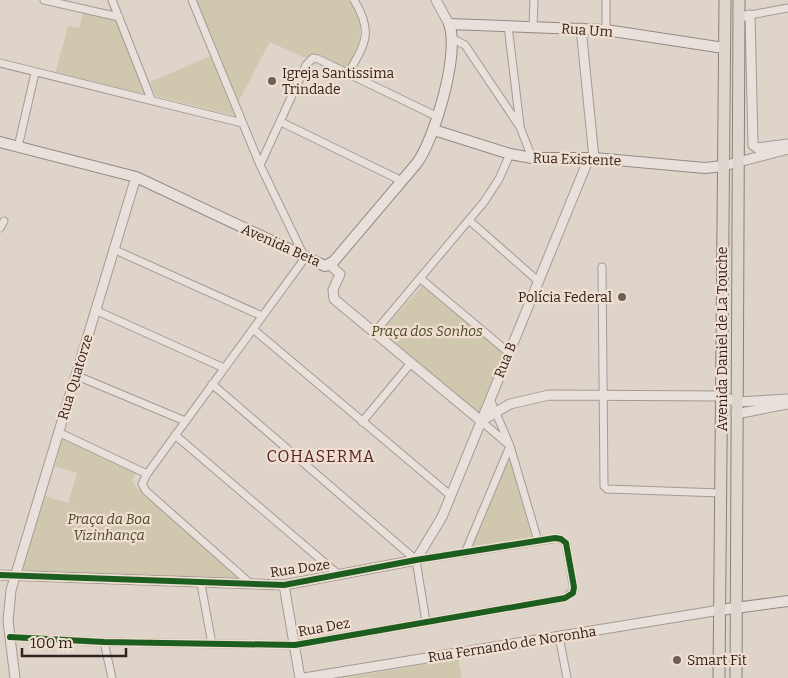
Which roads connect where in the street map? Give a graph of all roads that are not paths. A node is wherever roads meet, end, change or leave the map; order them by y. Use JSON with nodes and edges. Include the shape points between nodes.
{"nodes":[{"id":1,"x":44,"y":0,"type":"edge"},
{"id":2,"x":112,"y":0,"type":"edge"},
{"id":3,"x":192,"y":0,"type":"edge"},
{"id":4,"x":354,"y":0,"type":"edge"},
{"id":5,"x":436,"y":0,"type":"edge"},
{"id":6,"x":534,"y":0,"type":"edge"},
{"id":7,"x":606,"y":0,"type":"edge"},
{"id":8,"x":725,"y":0,"type":"edge"},
{"id":9,"x":739,"y":0,"type":"edge"},
{"id":10,"x":788,"y":8,"type":"edge"},
{"id":11,"x":744,"y":16,"type":"junction"},
{"id":12,"x":119,"y":17,"type":"junction"},
{"id":13,"x":449,"y":24,"type":"junction"},
{"id":14,"x":508,"y":26,"type":"junction"},
{"id":15,"x":534,"y":26,"type":"junction"},
{"id":16,"x":581,"y":28,"type":"junction"},
{"id":17,"x":606,"y":30,"type":"junction"},
{"id":18,"x":453,"y":39,"type":"junction"},
{"id":19,"x":724,"y":48,"type":"junction"},
{"id":20,"x":0,"y":63,"type":"edge"},
{"id":21,"x":35,"y":73,"type":"junction"},
{"id":22,"x":348,"y":74,"type":"junction"},
{"id":23,"x":151,"y":99,"type":"junction"},
{"id":24,"x":438,"y":116,"type":"junction"},
{"id":25,"x":281,"y":122,"type":"junction"},
{"id":26,"x":242,"y":123,"type":"junction"},
{"id":27,"x":520,"y":127,"type":"junction"},
{"id":28,"x":434,"y":130,"type":"junction"},
{"id":29,"x":0,"y":142,"type":"edge"},
{"id":30,"x":788,"y":144,"type":"edge"},
{"id":31,"x":18,"y":147,"type":"junction"},
{"id":32,"x":788,"y":148,"type":"edge"},
{"id":33,"x":510,"y":154,"type":"junction"},
{"id":34,"x":532,"y":158,"type":"junction"},
{"id":35,"x":592,"y":158,"type":"junction"},
{"id":36,"x":738,"y":162,"type":"junction"},
{"id":37,"x":260,"y":165,"type":"junction"},
{"id":38,"x":724,"y":166,"type":"junction"},
{"id":39,"x":136,"y":177,"type":"junction"},
{"id":40,"x":402,"y":181,"type":"junction"},
{"id":41,"x":470,"y":221,"type":"junction"},
{"id":42,"x":113,"y":249,"type":"junction"},
{"id":43,"x":305,"y":258,"type":"junction"},
{"id":44,"x":330,"y":264,"type":"junction"},
{"id":45,"x":602,"y":267,"type":"dead end"},
{"id":46,"x":421,"y":279,"type":"junction"},
{"id":47,"x":538,"y":281,"type":"junction"},
{"id":48,"x":95,"y":310,"type":"junction"},
{"id":49,"x":262,"y":316,"type":"junction"},
{"id":50,"x":253,"y":329,"type":"junction"},
{"id":51,"x":374,"y":333,"type":"junction"},
{"id":52,"x":508,"y":352,"type":"junction"},
{"id":53,"x":411,"y":363,"type":"junction"},
{"id":54,"x":224,"y":368,"type":"junction"},
{"id":55,"x":76,"y":375,"type":"junction"},
{"id":56,"x":212,"y":384,"type":"junction"},
{"id":57,"x":602,"y":394,"type":"junction"},
{"id":58,"x":722,"y":396,"type":"junction"},
{"id":59,"x":489,"y":398,"type":"junction"},
{"id":60,"x":788,"y":399,"type":"edge"},
{"id":61,"x":788,"y":404,"type":"edge"},
{"id":62,"x":736,"y":408,"type":"junction"},
{"id":63,"x":496,"y":411,"type":"junction"},
{"id":64,"x":722,"y":412,"type":"junction"},
{"id":65,"x":185,"y":421,"type":"junction"},
{"id":66,"x":481,"y":421,"type":"junction"},
{"id":67,"x":362,"y":422,"type":"junction"},
{"id":68,"x":58,"y":432,"type":"junction"},
{"id":69,"x":175,"y":435,"type":"junction"},
{"id":70,"x":510,"y":446,"type":"junction"},
{"id":71,"x":147,"y":474,"type":"junction"},
{"id":72,"x":721,"y":493,"type":"junction"},
{"id":73,"x":450,"y":495,"type":"junction"},
{"id":74,"x":555,"y":538,"type":"joint"},
{"id":75,"x":538,"y":541,"type":"junction"},
{"id":76,"x":465,"y":553,"type":"junction"},
{"id":77,"x":416,"y":560,"type":"junction"},
{"id":78,"x":0,"y":575,"type":"edge"},
{"id":79,"x":340,"y":575,"type":"junction"},
{"id":80,"x":15,"y":576,"type":"junction"},
{"id":81,"x":200,"y":584,"type":"junction"},
{"id":82,"x":252,"y":585,"type":"junction"},
{"id":83,"x":284,"y":585,"type":"junction"},
{"id":84,"x":788,"y":601,"type":"edge"},
{"id":85,"x":736,"y":607,"type":"junction"},
{"id":86,"x":720,"y":610,"type":"junction"},
{"id":87,"x":426,"y":622,"type":"junction"},
{"id":88,"x":559,"y":636,"type":"junction"},
{"id":89,"x":10,"y":637,"type":"junction"},
{"id":90,"x":104,"y":642,"type":"junction"},
{"id":91,"x":212,"y":644,"type":"junction"},
{"id":92,"x":295,"y":645,"type":"junction"},
{"id":93,"x":15,"y":678,"type":"edge"},
{"id":94,"x":112,"y":678,"type":"edge"},
{"id":95,"x":300,"y":678,"type":"edge"},
{"id":96,"x":304,"y":678,"type":"edge"},
{"id":97,"x":567,"y":678,"type":"edge"},
{"id":98,"x":719,"y":678,"type":"edge"},
{"id":99,"x":736,"y":678,"type":"edge"}],
"edges":[{"from":1,"to":12,"type":"street"},
{"from":2,"to":12,"type":"street"},
{"from":3,"to":26,"type":"street"},
{"from":4,"to":22,"type":"street","via":[[366,29],[363,47]]},
{"from":5,"to":13,"type":"street","name":"Avenida Beta"},
{"from":6,"to":15,"type":"street"},
{"from":7,"to":17,"type":"street"},
{"from":8,"to":19,"type":"main road","name":"Avenida Daniel de La Touche"},
{"from":9,"to":11,"type":"main road","name":"Avenida Daniel de La Touche"},
{"from":10,"to":11,"type":"street"},
{"from":11,"to":30,"type":"street","via":[[754,146]]},
{"from":11,"to":36,"type":"main road","name":"Avenida Daniel de La Touche"},
{"from":12,"to":23,"type":"street"},
{"from":13,"to":14,"type":"main road","name":"Rua Um"},
{"from":13,"to":18,"type":"main road","name":"Avenida Beta"},
{"from":14,"to":15,"type":"main road","name":"Rua Um"},
{"from":14,"to":27,"type":"street"},
{"from":15,"to":16,"type":"main road","name":"Rua Um"},
{"from":16,"to":17,"type":"main road","name":"Rua Um"},
{"from":16,"to":35,"type":"street"},
{"from":17,"to":19,"type":"main road","name":"Rua Um"},
{"from":18,"to":24,"type":"main road","name":"Avenida Beta"},
{"from":18,"to":27,"type":"street","via":[[465,45]]},
{"from":19,"to":38,"type":"main road","name":"Avenida Daniel de La Touche"},
{"from":20,"to":21,"type":"street"},
{"from":21,"to":23,"type":"street"},
{"from":21,"to":31,"type":"street"},
{"from":22,"to":24,"type":"street"},
{"from":22,"to":25,"type":"street","via":[[318,59],[310,61]]},
{"from":23,"to":26,"type":"street"},
{"from":24,"to":28,"type":"main road","name":"Avenida Beta"},
{"from":25,"to":37,"type":"street"},
{"from":25,"to":40,"type":"street"},
{"from":26,"to":37,"type":"street"},
{"from":27,"to":34,"type":"street"},
{"from":28,"to":33,"type":"main road","name":"Rua Existente"},
{"from":28,"to":40,"type":"main road","name":"Avenida Beta","via":[[422,156]]},
{"from":29,"to":31,"type":"main road","name":"Avenida Beta"},
{"from":31,"to":39,"type":"main road","name":"Avenida Beta"},
{"from":32,"to":36,"type":"street"},
{"from":33,"to":34,"type":"main road","name":"Rua Existente"},
{"from":33,"to":41,"type":"street","via":[[500,179]]},
{"from":34,"to":35,"type":"main road","name":"Rua Existente"},
{"from":35,"to":38,"type":"main road","name":"Rua Existente","via":[[705,168]]},
{"from":35,"to":47,"type":"street","name":"Rua B"},
{"from":36,"to":38,"type":"street"},
{"from":36,"to":62,"type":"main road","name":"Avenida Daniel de La Touche"},
{"from":37,"to":43,"type":"street"},
{"from":38,"to":58,"type":"main road","name":"Avenida Daniel de La Touche"},
{"from":39,"to":42,"type":"street","name":"Rua Quatorze"},
{"from":39,"to":43,"type":"main road","name":"Avenida Beta"},
{"from":40,"to":44,"type":"main road","name":"Avenida Beta"},
{"from":41,"to":46,"type":"street"},
{"from":41,"to":47,"type":"street"},
{"from":42,"to":48,"type":"street","name":"Rua Quatorze"},
{"from":42,"to":49,"type":"street"},
{"from":43,"to":44,"type":"main road","name":"Avenida Beta","via":[[322,265]]},
{"from":43,"to":49,"type":"street"},
{"from":44,"to":51,"type":"street","via":[[340,276],[333,297]]},
{"from":45,"to":57,"type":"street"},
{"from":46,"to":51,"type":"street"},
{"from":46,"to":52,"type":"street"},
{"from":47,"to":52,"type":"street","name":"Rua B"},
{"from":48,"to":54,"type":"street"},
{"from":48,"to":55,"type":"street","name":"Rua Quatorze"},
{"from":49,"to":50,"type":"street"},
{"from":50,"to":54,"type":"street"},
{"from":50,"to":67,"type":"street"},
{"from":51,"to":53,"type":"street"},
{"from":52,"to":59,"type":"street","name":"Rua B"},
{"from":53,"to":66,"type":"street"},
{"from":53,"to":67,"type":"street"},
{"from":54,"to":56,"type":"street"},
{"from":55,"to":65,"type":"street"},
{"from":55,"to":68,"type":"street","name":"Rua Quatorze"},
{"from":56,"to":65,"type":"street"},
{"from":56,"to":77,"type":"street"},
{"from":57,"to":58,"type":"street"},
{"from":57,"to":63,"type":"street","via":[[536,396]]},
{"from":57,"to":72,"type":"street","via":[[602,483],[605,488]]},
{"from":58,"to":62,"type":"street"},
{"from":58,"to":64,"type":"main road","name":"Avenida Daniel de La Touche"},
{"from":59,"to":63,"type":"street"},
{"from":59,"to":66,"type":"street","name":"Rua B"},
{"from":60,"to":62,"type":"street"},
{"from":61,"to":62,"type":"street"},
{"from":62,"to":64,"type":"main road"},
{"from":62,"to":85,"type":"main road","name":"Avenida Daniel de La Touche"},
{"from":63,"to":66,"type":"street"},
{"from":63,"to":70,"type":"street"},
{"from":64,"to":72,"type":"main road","name":"Avenida Daniel de La Touche"},
{"from":65,"to":69,"type":"street"},
{"from":66,"to":70,"type":"street"},
{"from":66,"to":73,"type":"street","name":"Rua B"},
{"from":67,"to":73,"type":"street"},
{"from":68,"to":71,"type":"street"},
{"from":68,"to":80,"type":"street","name":"Rua Quatorze"},
{"from":69,"to":71,"type":"street"},
{"from":69,"to":79,"type":"street"},
{"from":70,"to":75,"type":"street"},
{"from":70,"to":76,"type":"street"},
{"from":71,"to":82,"type":"street","via":[[142,482],[146,492]]},
{"from":72,"to":86,"type":"main road","name":"Avenida Daniel de La Touche"},
{"from":73,"to":77,"type":"street","name":"Rua B","via":[[434,534]]},
{"from":74,"to":75,"type":"street","name":"Rua Doze"},
{"from":74,"to":87,"type":"street","name":"Rua Dez","via":[[566,544],[574,588],[568,597]]},
{"from":75,"to":76,"type":"street","name":"Rua Doze"},
{"from":76,"to":77,"type":"street","name":"Rua Doze"},
{"from":77,"to":79,"type":"street","name":"Rua Doze"},
{"from":77,"to":87,"type":"street"},
{"from":78,"to":80,"type":"street","name":"Rua Doze"},
{"from":79,"to":83,"type":"street","name":"Rua Doze"},
{"from":80,"to":81,"type":"street","name":"Rua Doze"},
{"from":80,"to":89,"type":"street","via":[[9,603]]},
{"from":81,"to":82,"type":"street","name":"Rua Doze"},
{"from":81,"to":91,"type":"street"},
{"from":82,"to":83,"type":"street","name":"Rua Doze"},
{"from":83,"to":92,"type":"street"},
{"from":84,"to":85,"type":"main road"},
{"from":85,"to":86,"type":"main road"},
{"from":85,"to":99,"type":"main road","name":"Avenida Daniel de La Touche"},
{"from":86,"to":88,"type":"street","name":"Rua Fernando de Noronha"},
{"from":86,"to":98,"type":"main road","name":"Avenida Daniel de La Touche"},
{"from":87,"to":92,"type":"street","name":"Rua Dez"},
{"from":88,"to":96,"type":"street","name":"Rua Fernando de Noronha"},
{"from":88,"to":97,"type":"street"},
{"from":89,"to":90,"type":"street","name":"Rua Dez"},
{"from":89,"to":93,"type":"street"},
{"from":90,"to":91,"type":"street","name":"Rua Dez"},
{"from":90,"to":94,"type":"street"},
{"from":91,"to":92,"type":"street","name":"Rua Dez"},
{"from":92,"to":95,"type":"street"}]}
